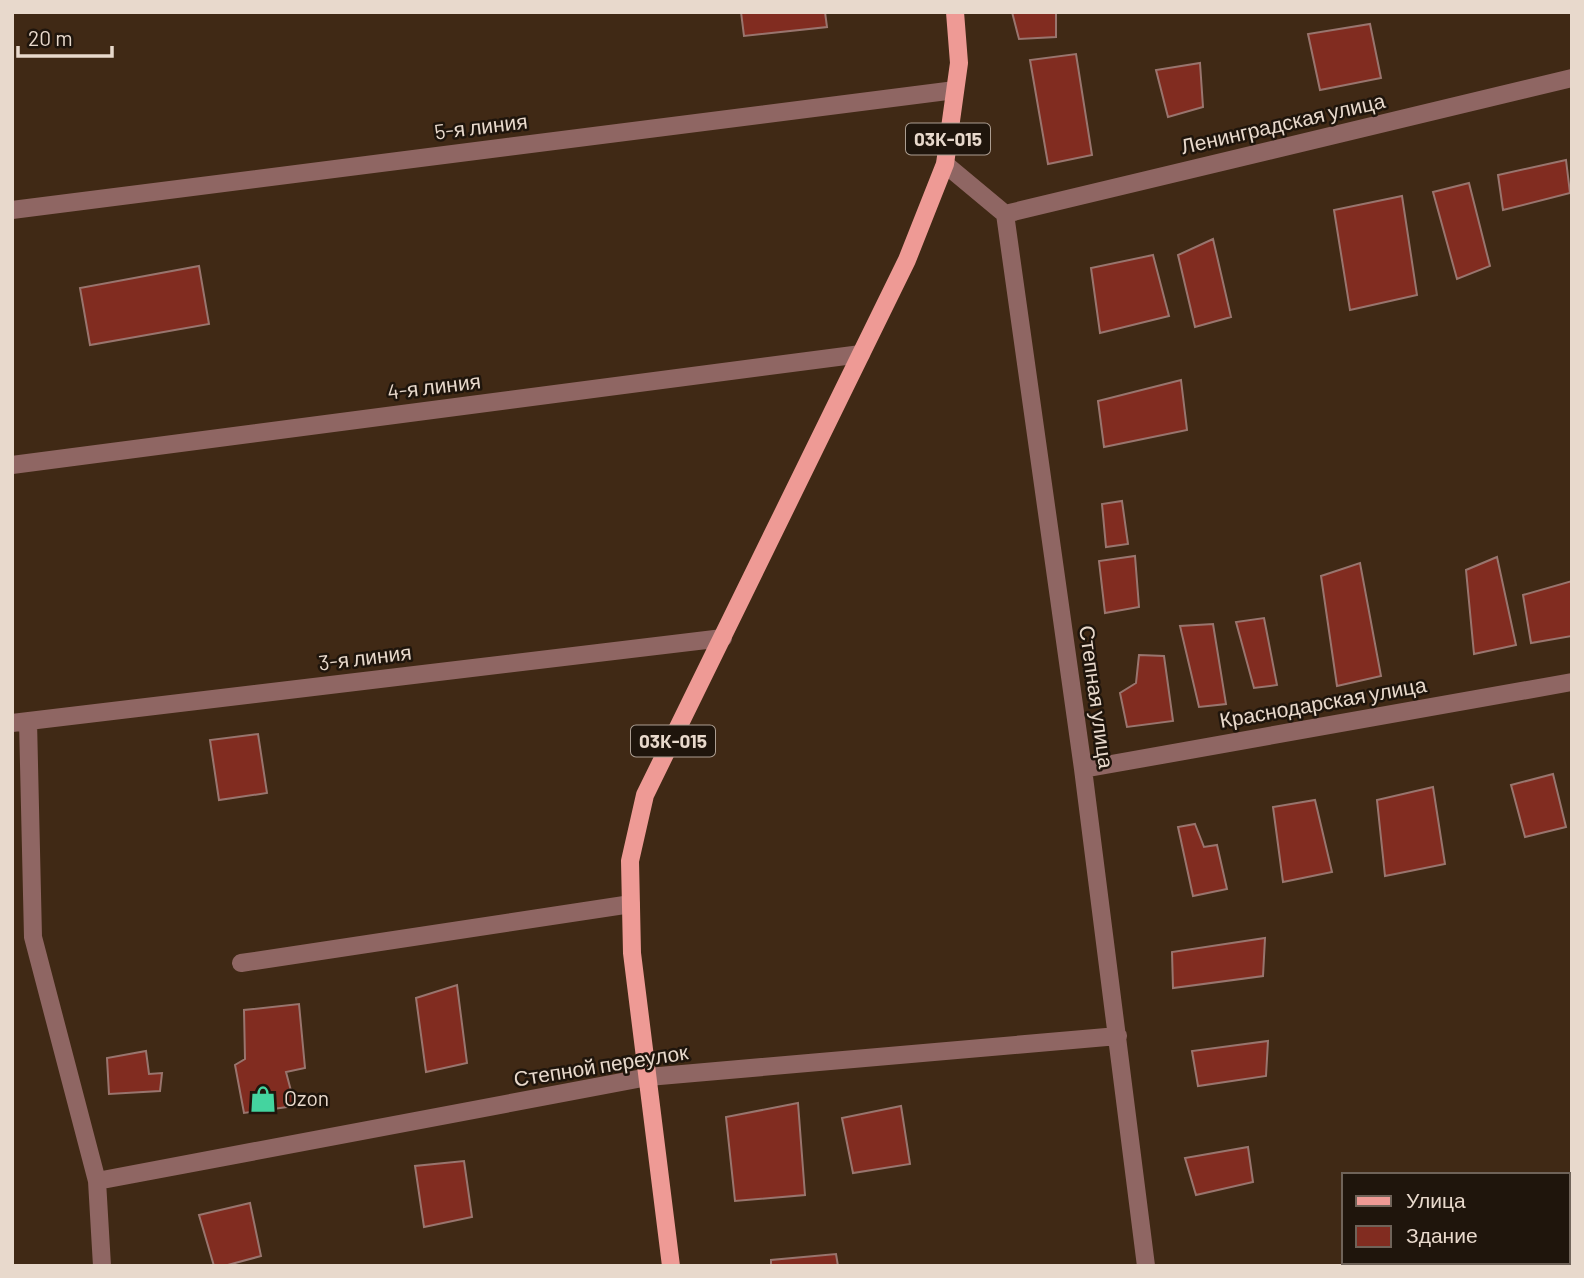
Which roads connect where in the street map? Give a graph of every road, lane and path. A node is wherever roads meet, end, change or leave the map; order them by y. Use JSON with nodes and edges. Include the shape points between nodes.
{"nodes":[{"id":1,"x":955,"y":12,"type":"edge"},
{"id":2,"x":1572,"y":78,"type":"edge"},
{"id":3,"x":955,"y":90,"type":"junction"},
{"id":4,"x":945,"y":164,"type":"junction"},
{"id":5,"x":12,"y":210,"type":"edge"},
{"id":6,"x":1005,"y":214,"type":"junction"},
{"id":7,"x":861,"y":354,"type":"junction"},
{"id":8,"x":12,"y":465,"type":"edge"},
{"id":9,"x":723,"y":638,"type":"junction"},
{"id":10,"x":1572,"y":682,"type":"edge"},
{"id":11,"x":20,"y":722,"type":"edge"},
{"id":12,"x":1083,"y":769,"type":"junction"},
{"id":13,"x":631,"y":904,"type":"junction"},
{"id":14,"x":241,"y":963,"type":"dead end"},
{"id":15,"x":1118,"y":1036,"type":"junction"},
{"id":16,"x":648,"y":1077,"type":"junction"},
{"id":17,"x":97,"y":1181,"type":"junction"},
{"id":18,"x":102,"y":1266,"type":"edge"},
{"id":19,"x":671,"y":1266,"type":"edge"},
{"id":20,"x":1146,"y":1266,"type":"edge"}],
"edges":[{"from":1,"to":3,"type":"main road","number":"03К-015","via":[[959,64]]},
{"from":2,"to":6,"type":"street","name":"Ленинградская улица"},
{"from":3,"to":4,"type":"main road","number":"03К-015"},
{"from":3,"to":5,"type":"street","name":"5-я линия"},
{"from":4,"to":6,"type":"street"},
{"from":4,"to":7,"type":"main road","number":"03К-015","via":[[907,260]]},
{"from":6,"to":12,"type":"street","name":"Степная улица"},
{"from":7,"to":8,"type":"street","name":"4-я линия"},
{"from":7,"to":9,"type":"main road","number":"03К-015"},
{"from":9,"to":11,"type":"street","name":"3-я линия"},
{"from":9,"to":13,"type":"main road","number":"03К-015","via":[[645,795],[630,861]]},
{"from":10,"to":12,"type":"street","name":"Краснодарская улица"},
{"from":11,"to":17,"type":"street","via":[[33,937]]},
{"from":12,"to":15,"type":"street","name":"Степная улица"},
{"from":13,"to":14,"type":"street"},
{"from":13,"to":16,"type":"main road","number":"03К-015","via":[[632,953]]},
{"from":15,"to":16,"type":"street","name":"Степной переулок"},
{"from":15,"to":20,"type":"street","name":"Степная улица"},
{"from":16,"to":17,"type":"street","name":"Степной переулок"},
{"from":16,"to":19,"type":"main road","number":"03К-015"},
{"from":17,"to":18,"type":"street"}]}
